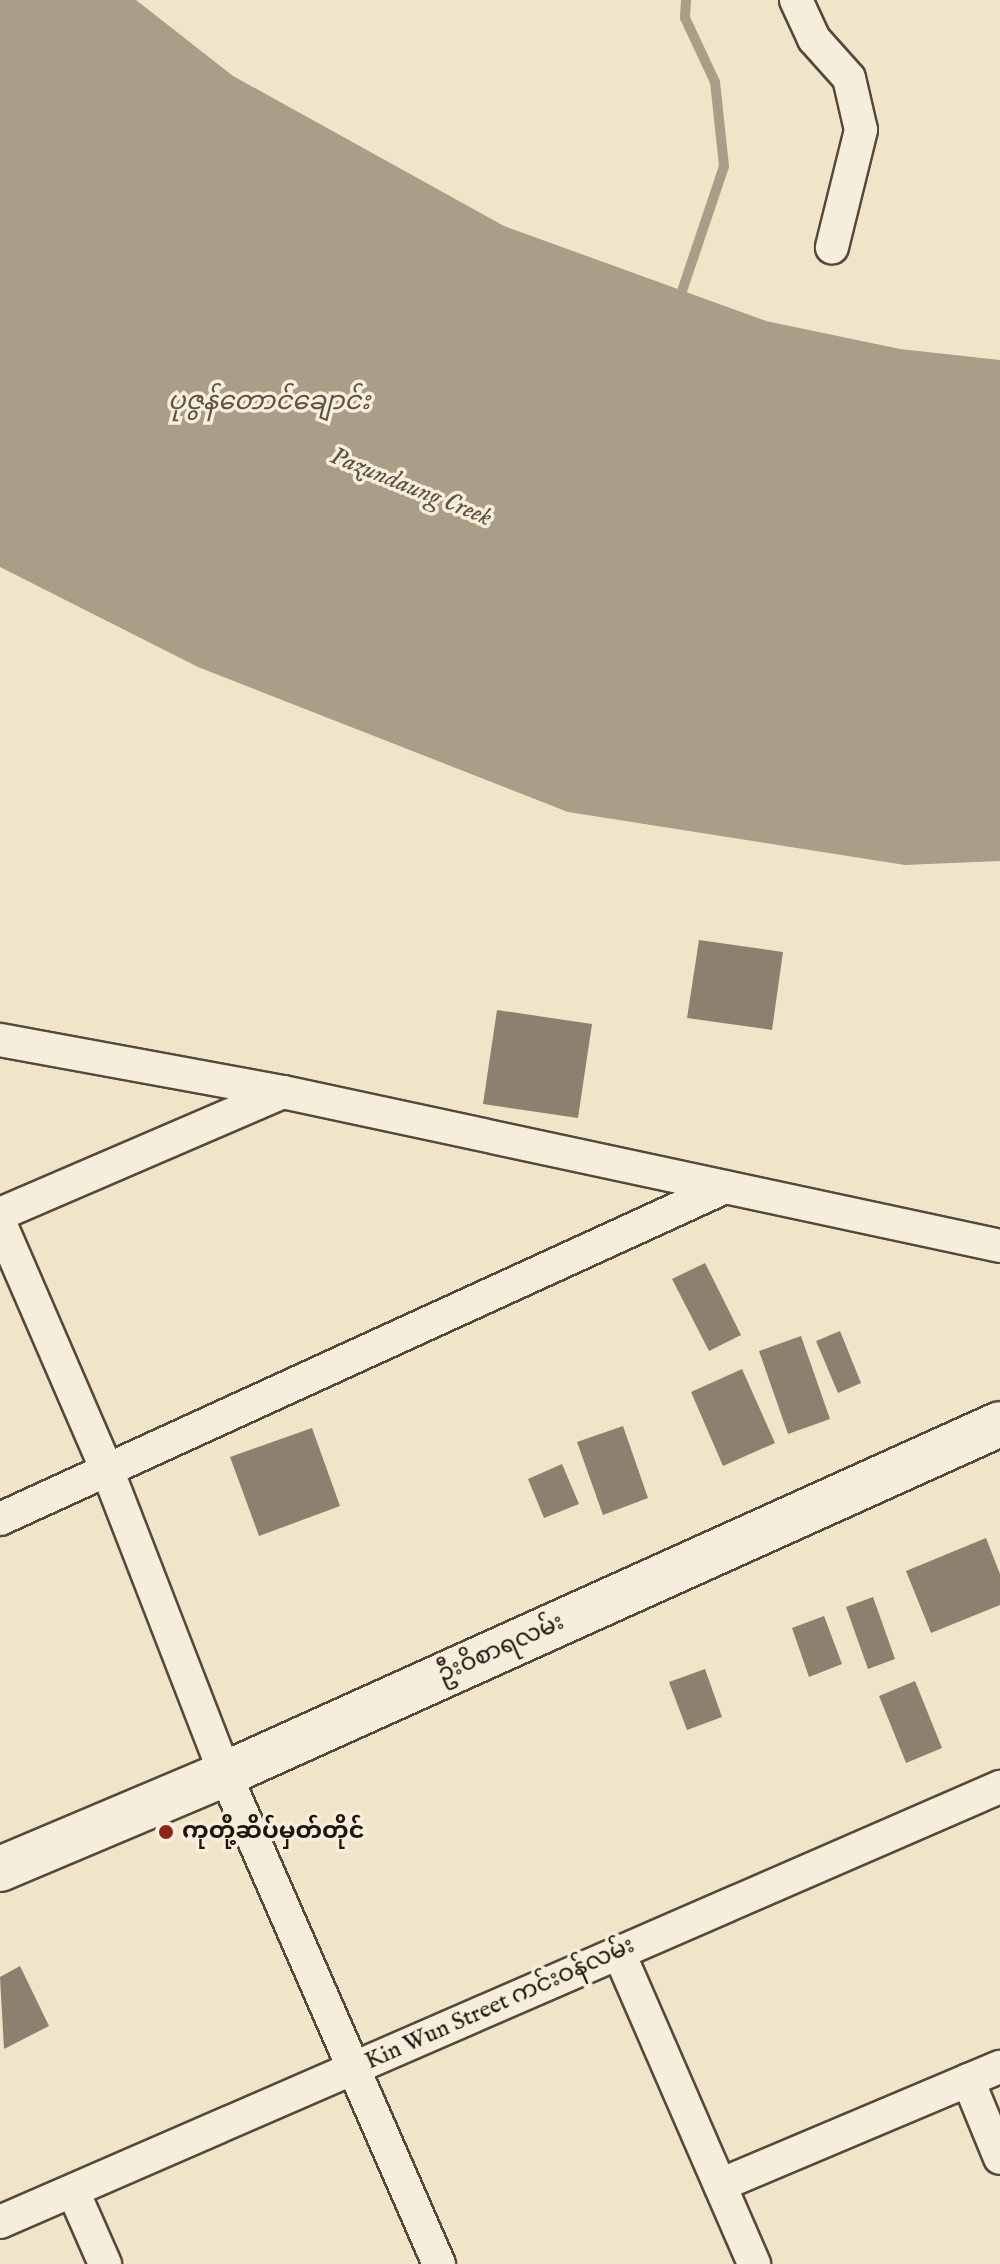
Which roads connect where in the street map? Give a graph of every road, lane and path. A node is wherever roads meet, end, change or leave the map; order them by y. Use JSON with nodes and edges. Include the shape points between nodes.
{"nodes":[{"id":1,"x":796,"y":0,"type":"edge"},
{"id":2,"x":832,"y":247,"type":"dead end"},
{"id":3,"x":0,"y":1040,"type":"edge"},
{"id":4,"x":283,"y":1092,"type":"junction"},
{"id":5,"x":725,"y":1187,"type":"junction"},
{"id":6,"x":0,"y":1214,"type":"edge"},
{"id":7,"x":0,"y":1223,"type":"edge"},
{"id":8,"x":1000,"y":1246,"type":"edge"},
{"id":9,"x":1000,"y":1424,"type":"edge"},
{"id":10,"x":108,"y":1472,"type":"junction"},
{"id":11,"x":0,"y":1519,"type":"edge"},
{"id":12,"x":225,"y":1774,"type":"junction"},
{"id":13,"x":1000,"y":1787,"type":"edge"},
{"id":14,"x":0,"y":1869,"type":"edge"},
{"id":15,"x":619,"y":1953,"type":"junction"},
{"id":16,"x":1000,"y":2067,"type":"edge"},
{"id":17,"x":355,"y":2068,"type":"junction"},
{"id":18,"x":968,"y":2080,"type":"junction"},
{"id":19,"x":1000,"y":2158,"type":"edge"},
{"id":20,"x":720,"y":2185,"type":"junction"},
{"id":21,"x":73,"y":2191,"type":"junction"},
{"id":22,"x":0,"y":2222,"type":"edge"},
{"id":23,"x":105,"y":2264,"type":"edge"},
{"id":24,"x":439,"y":2264,"type":"edge"},
{"id":25,"x":754,"y":2264,"type":"edge"}],
"edges":[{"from":1,"to":2,"type":"street","via":[[814,39],[849,78],[861,130]]},
{"from":3,"to":4,"type":"street"},
{"from":4,"to":5,"type":"street"},
{"from":4,"to":6,"type":"street"},
{"from":5,"to":8,"type":"street"},
{"from":5,"to":10,"type":"street"},
{"from":7,"to":10,"type":"street"},
{"from":9,"to":12,"type":"main road","name":"ဦးဝိစာရလမ်း"},
{"from":10,"to":11,"type":"street"},
{"from":10,"to":12,"type":"street"},
{"from":12,"to":14,"type":"main road","name":"ဦးဝိစာရလမ်း"},
{"from":12,"to":17,"type":"street"},
{"from":13,"to":15,"type":"street","name":"Kin Wun Street ကင်းဝန်လမ်း"},
{"from":15,"to":17,"type":"street","name":"Kin Wun Street ကင်းဝန်လမ်း"},
{"from":15,"to":20,"type":"street"},
{"from":16,"to":18,"type":"street"},
{"from":17,"to":21,"type":"street","name":"Kin Wun Street ကင်းဝန်လမ်း"},
{"from":17,"to":24,"type":"street"},
{"from":18,"to":19,"type":"street"},
{"from":18,"to":20,"type":"street"},
{"from":20,"to":25,"type":"street"},
{"from":21,"to":22,"type":"street","name":"Kin Wun Street ကင်းဝန်လမ်း"},
{"from":21,"to":23,"type":"street"}]}
